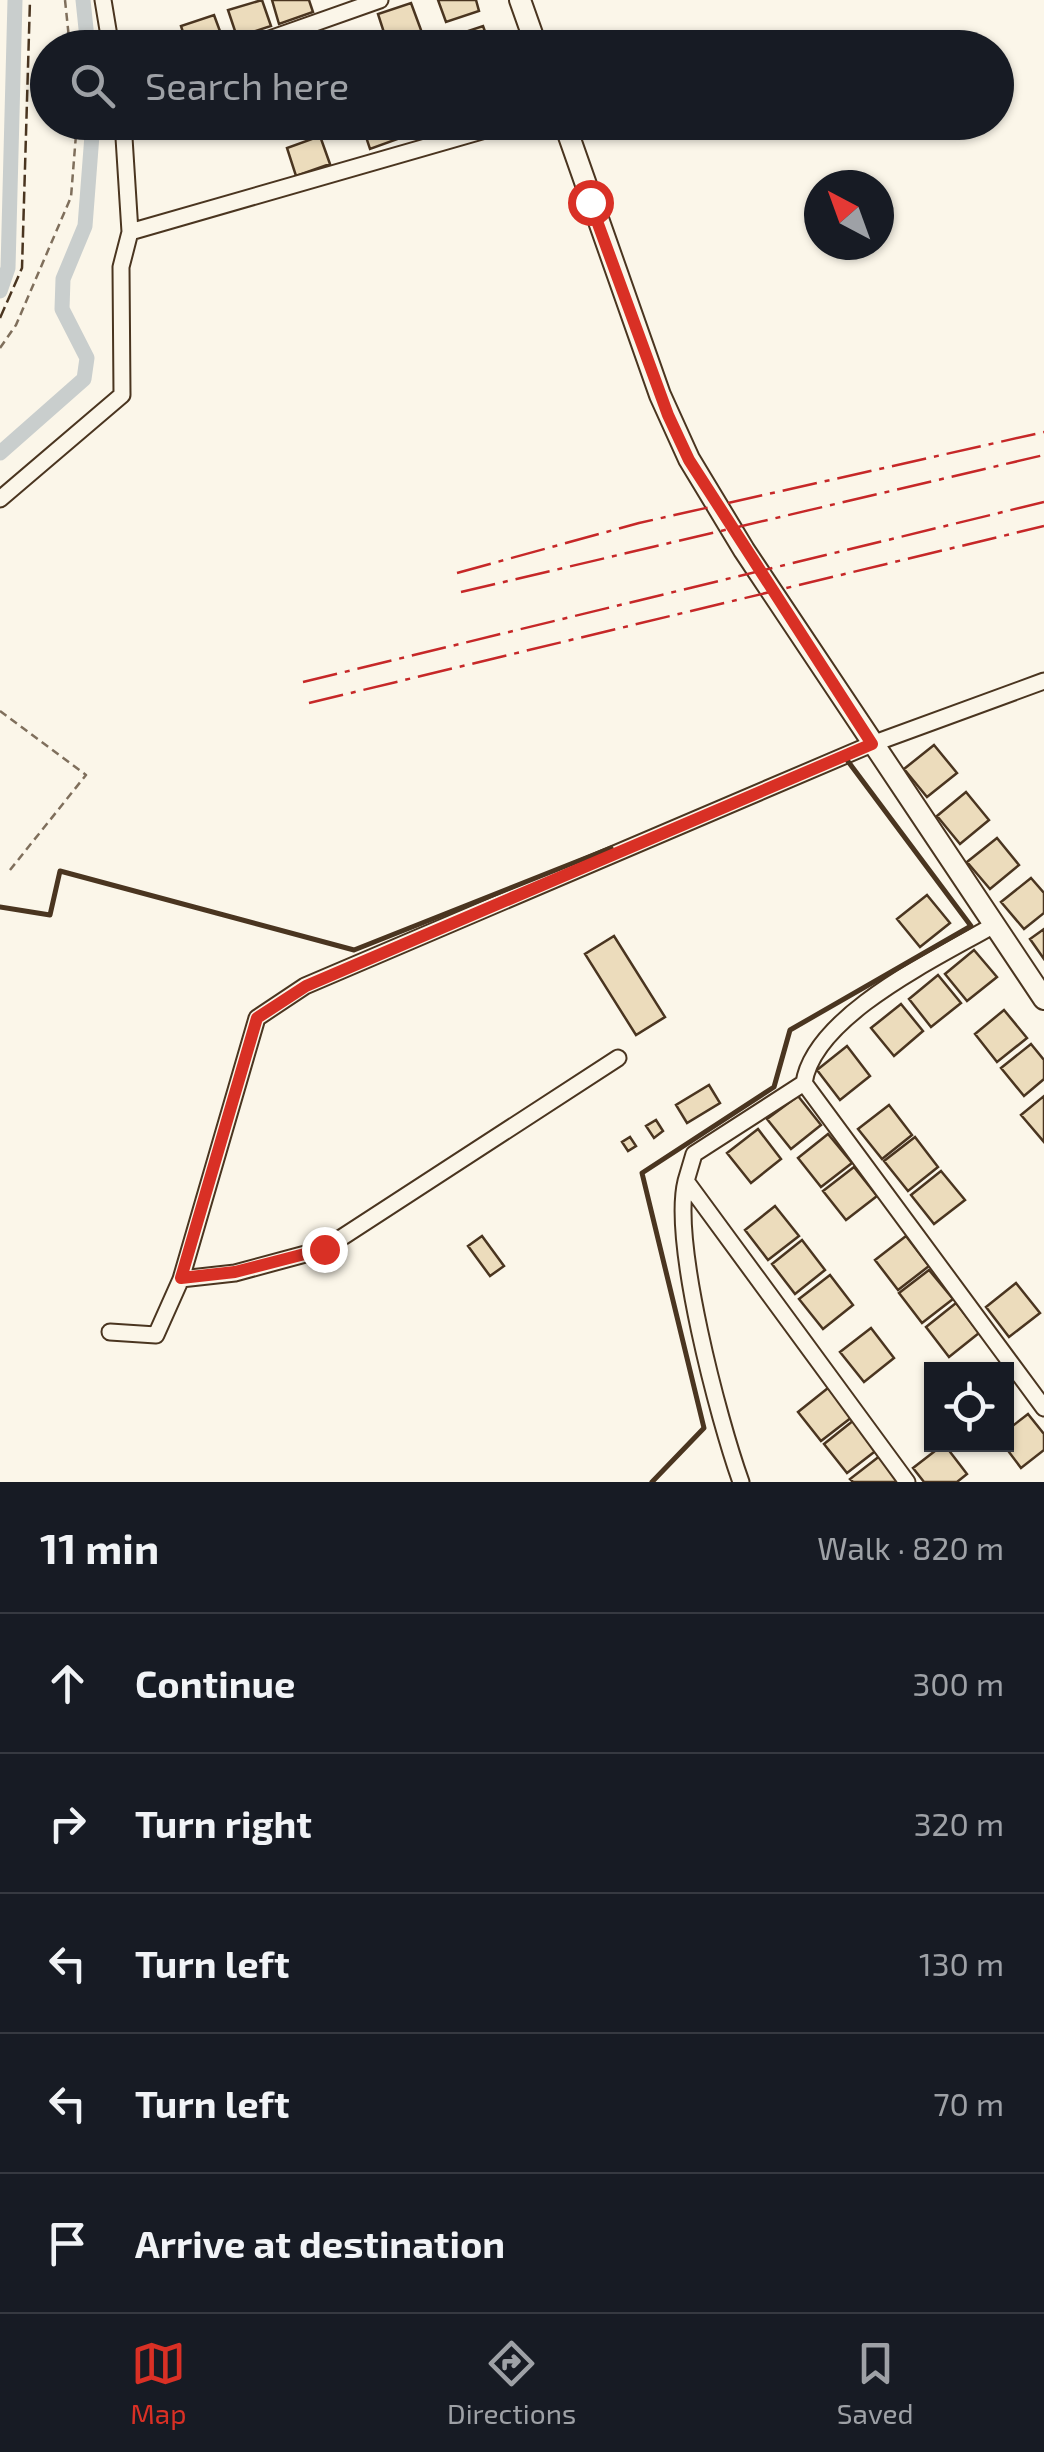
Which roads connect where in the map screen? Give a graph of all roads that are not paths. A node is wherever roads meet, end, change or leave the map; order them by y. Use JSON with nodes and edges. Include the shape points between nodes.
{"nodes":[{"id":1,"x":103,"y":0,"type":"edge"},
{"id":2,"x":380,"y":0,"type":"edge"},
{"id":3,"x":520,"y":0,"type":"edge"},
{"id":4,"x":108,"y":30,"type":"edge"},
{"id":5,"x":295,"y":30,"type":"edge"},
{"id":6,"x":531,"y":30,"type":"edge"},
{"id":7,"x":123,"y":140,"type":"edge"},
{"id":8,"x":451,"y":140,"type":"edge"},
{"id":9,"x":571,"y":140,"type":"edge"},
{"id":10,"x":130,"y":232,"type":"junction"},
{"id":11,"x":0,"y":498,"type":"edge"},
{"id":12,"x":1044,"y":682,"type":"edge"},
{"id":13,"x":872,"y":744,"type":"junction"},
{"id":14,"x":994,"y":925,"type":"junction"},
{"id":15,"x":1044,"y":999,"type":"edge"},
{"id":16,"x":618,"y":1058,"type":"dead end"},
{"id":17,"x":804,"y":1082,"type":"junction"},
{"id":18,"x":686,"y":1182,"type":"junction"},
{"id":19,"x":181,"y":1278,"type":"junction"},
{"id":20,"x":110,"y":1332,"type":"dead end"},
{"id":21,"x":1044,"y":1408,"type":"edge"},
{"id":22,"x":741,"y":1482,"type":"edge"},
{"id":23,"x":907,"y":1482,"type":"edge"}],
"edges":[{"from":1,"to":4,"type":"street"},
{"from":2,"to":5,"type":"street"},
{"from":3,"to":6,"type":"main road"},
{"from":7,"to":10,"type":"street"},
{"from":8,"to":10,"type":"street"},
{"from":9,"to":13,"type":"main road","via":[[678,437],[721,515]]},
{"from":10,"to":11,"type":"street","via":[[120,268],[122,395]]},
{"from":12,"to":13,"type":"street"},
{"from":13,"to":14,"type":"main road"},
{"from":13,"to":19,"type":"street","via":[[306,986],[257,1018]]},
{"from":14,"to":15,"type":"main road"},
{"from":14,"to":17,"type":"street","via":[[849,1017],[812,1054]]},
{"from":16,"to":19,"type":"street","via":[[324,1249]]},
{"from":17,"to":18,"type":"street","via":[[694,1154]]},
{"from":17,"to":21,"type":"street"},
{"from":18,"to":22,"type":"street","via":[[681,1202],[693,1287],[722,1431]]},
{"from":18,"to":23,"type":"street"},
{"from":19,"to":20,"type":"street","via":[[156,1335]]}]}
